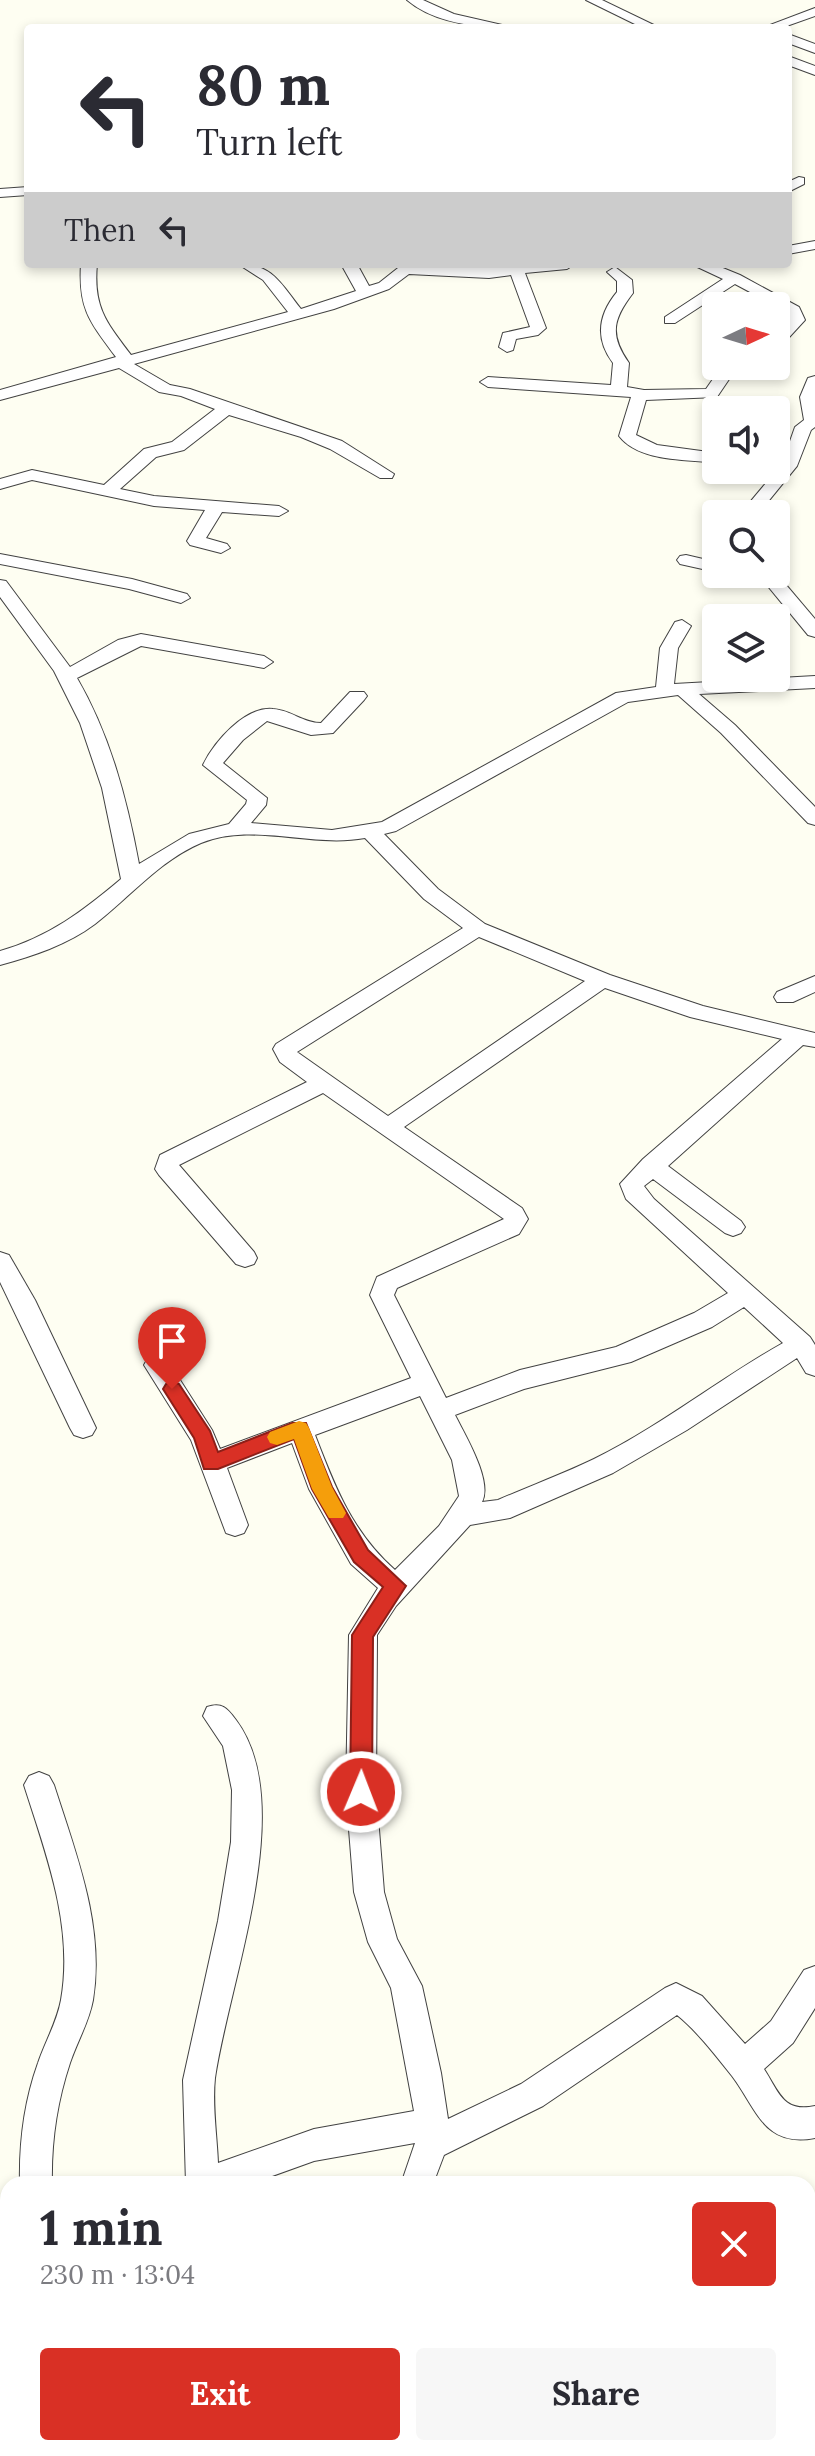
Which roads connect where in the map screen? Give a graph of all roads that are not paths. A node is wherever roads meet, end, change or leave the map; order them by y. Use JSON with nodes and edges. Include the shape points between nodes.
{"nodes":[{"id":1,"x":413,"y":0,"type":"edge"},
{"id":2,"x":592,"y":0,"type":"edge"},
{"id":3,"x":815,"y":12,"type":"edge"},
{"id":4,"x":488,"y":24,"type":"edge"},
{"id":5,"x":645,"y":24,"type":"edge"},
{"id":6,"x":780,"y":24,"type":"edge"},
{"id":7,"x":792,"y":40,"type":"edge"},
{"id":8,"x":815,"y":49,"type":"edge"},
{"id":9,"x":792,"y":62,"type":"edge"},
{"id":10,"x":815,"y":71,"type":"edge"},
{"id":11,"x":24,"y":191,"type":"edge"},
{"id":12,"x":0,"y":193,"type":"edge"},
{"id":13,"x":815,"y":245,"type":"edge"},
{"id":14,"x":792,"y":249,"type":"edge"},
{"id":15,"x":89,"y":268,"type":"edge"},
{"id":16,"x":253,"y":268,"type":"edge"},
{"id":17,"x":351,"y":268,"type":"edge"},
{"id":18,"x":409,"y":268,"type":"edge"},
{"id":19,"x":431,"y":268,"type":"edge"},
{"id":20,"x":542,"y":268,"type":"edge"},
{"id":21,"x":709,"y":268,"type":"edge"},
{"id":22,"x":734,"y":271,"type":"edge"},
{"id":23,"x":517,"y":272,"type":"junction"},
{"id":24,"x":615,"y":272,"type":"dead end"},
{"id":25,"x":766,"y":292,"type":"edge"},
{"id":26,"x":365,"y":293,"type":"junction"},
{"id":27,"x":790,"y":307,"type":"edge"},
{"id":28,"x":297,"y":314,"type":"junction"},
{"id":29,"x":670,"y":320,"type":"dead end"},
{"id":30,"x":790,"y":327,"type":"edge"},
{"id":31,"x":507,"y":347,"type":"dead end"},
{"id":32,"x":122,"y":360,"type":"junction"},
{"id":33,"x":720,"y":380,"type":"edge"},
{"id":34,"x":814,"y":381,"type":"edge"},
{"id":35,"x":488,"y":382,"type":"dead end"},
{"id":36,"x":619,"y":390,"type":"junction"},
{"id":37,"x":0,"y":395,"type":"edge"},
{"id":38,"x":643,"y":395,"type":"junction"},
{"id":39,"x":226,"y":409,"type":"junction"},
{"id":40,"x":813,"y":421,"type":"edge"},
{"id":41,"x":790,"y":454,"type":"edge"},
{"id":42,"x":702,"y":456,"type":"edge"},
{"id":43,"x":386,"y":474,"type":"dead end"},
{"id":44,"x":0,"y":484,"type":"edge"},
{"id":45,"x":771,"y":484,"type":"edge"},
{"id":46,"x":107,"y":491,"type":"junction"},
{"id":47,"x":758,"y":500,"type":"edge"},
{"id":48,"x":216,"y":507,"type":"junction"},
{"id":49,"x":279,"y":511,"type":"dead end"},
{"id":50,"x":221,"y":548,"type":"dead end"},
{"id":51,"x":0,"y":559,"type":"edge"},
{"id":52,"x":686,"y":560,"type":"dead end"},
{"id":53,"x":702,"y":564,"type":"edge"},
{"id":54,"x":0,"y":585,"type":"edge"},
{"id":55,"x":778,"y":588,"type":"edge"},
{"id":56,"x":181,"y":598,"type":"dead end"},
{"id":57,"x":794,"y":608,"type":"junction"},
{"id":58,"x":815,"y":608,"type":"edge"},
{"id":59,"x":682,"y":626,"type":"dead end"},
{"id":60,"x":815,"y":631,"type":"edge"},
{"id":61,"x":264,"y":662,"type":"dead end"},
{"id":62,"x":65,"y":677,"type":"junction"},
{"id":63,"x":815,"y":682,"type":"edge"},
{"id":64,"x":674,"y":690,"type":"junction"},
{"id":65,"x":357,"y":696,"type":"dead end"},
{"id":66,"x":815,"y":819,"type":"edge"},
{"id":67,"x":236,"y":828,"type":"junction"},
{"id":68,"x":370,"y":832,"type":"junction"},
{"id":69,"x":131,"y":878,"type":"junction"},
{"id":70,"x":477,"y":929,"type":"junction"},
{"id":71,"x":0,"y":958,"type":"edge"},
{"id":72,"x":602,"y":980,"type":"junction"},
{"id":73,"x":815,"y":983,"type":"edge"},
{"id":74,"x":785,"y":997,"type":"dead end"},
{"id":75,"x":806,"y":1039,"type":"edge"},
{"id":76,"x":324,"y":1083,"type":"junction"},
{"id":77,"x":389,"y":1126,"type":"junction"},
{"id":78,"x":651,"y":1165,"type":"junction"},
{"id":79,"x":733,"y":1227,"type":"dead end"},
{"id":80,"x":245,"y":1258,"type":"dead end"},
{"id":81,"x":0,"y":1261,"type":"edge"},
{"id":82,"x":744,"y":1295,"type":"junction"},
{"id":83,"x":808,"y":1355,"type":"edge"},
{"id":84,"x":157,"y":1365,"type":"dead end"},
{"id":85,"x":426,"y":1383,"type":"junction"},
{"id":86,"x":441,"y":1410,"type":"junction"},
{"id":87,"x":83,"y":1428,"type":"dead end"},
{"id":88,"x":299,"y":1428,"type":"junction"},
{"id":89,"x":211,"y":1463,"type":"junction"},
{"id":90,"x":464,"y":1515,"type":"junction"},
{"id":91,"x":235,"y":1525,"type":"dead end"},
{"id":92,"x":395,"y":1586,"type":"junction"},
{"id":93,"x":217,"y":1716,"type":"dead end"},
{"id":94,"x":39,"y":1785,"type":"dead end"},
{"id":95,"x":815,"y":1980,"type":"edge"},
{"id":96,"x":744,"y":2066,"type":"junction"},
{"id":97,"x":815,"y":2122,"type":"edge"},
{"id":98,"x":431,"y":2134,"type":"junction"},
{"id":99,"x":37,"y":2176,"type":"edge"},
{"id":100,"x":204,"y":2176,"type":"edge"},
{"id":101,"x":227,"y":2176,"type":"edge"},
{"id":102,"x":419,"y":2176,"type":"edge"}],
"edges":[{"from":1,"to":4,"type":"street","via":[[451,17]]},
{"from":2,"to":5,"type":"street"},
{"from":3,"to":6,"type":"street"},
{"from":7,"to":8,"type":"street"},
{"from":9,"to":10,"type":"street"},
{"from":11,"to":12,"type":"street"},
{"from":13,"to":14,"type":"street"},
{"from":15,"to":32,"type":"street","via":[[87,290]]},
{"from":16,"to":28,"type":"street","via":[[268,277]]},
{"from":17,"to":26,"type":"street"},
{"from":18,"to":26,"type":"street"},
{"from":19,"to":23,"type":"street"},
{"from":20,"to":23,"type":"street"},
{"from":21,"to":22,"type":"street"},
{"from":22,"to":25,"type":"street"},
{"from":22,"to":29,"type":"street"},
{"from":23,"to":31,"type":"street","via":[[538,328],[509,336]]},
{"from":24,"to":36,"type":"street","via":[[624,280],[625,293],[612,308],[607,332],[621,363]]},
{"from":26,"to":28,"type":"street"},
{"from":27,"to":30,"type":"street","via":[[797,320]]},
{"from":28,"to":32,"type":"street"},
{"from":32,"to":37,"type":"street"},
{"from":32,"to":39,"type":"street","via":[[165,389]]},
{"from":33,"to":38,"type":"street","via":[[711,394]]},
{"from":34,"to":40,"type":"street","via":[[808,397]]},
{"from":35,"to":36,"type":"street"},
{"from":36,"to":38,"type":"street"},
{"from":38,"to":42,"type":"street","via":[[634,406],[629,441]]},
{"from":39,"to":43,"type":"street","via":[[307,433]]},
{"from":39,"to":46,"type":"street","via":[[178,446],[150,453]]},
{"from":40,"to":41,"type":"street","via":[[803,427]]},
{"from":44,"to":46,"type":"street","via":[[32,475]]},
{"from":45,"to":47,"type":"street"},
{"from":46,"to":48,"type":"street"},
{"from":48,"to":49,"type":"street"},
{"from":48,"to":50,"type":"street","via":[[196,541]]},
{"from":51,"to":56,"type":"street"},
{"from":52,"to":53,"type":"street"},
{"from":54,"to":62,"type":"street"},
{"from":55,"to":57,"type":"street"},
{"from":57,"to":58,"type":"street"},
{"from":57,"to":60,"type":"street"},
{"from":59,"to":64,"type":"street","via":[[667,651]]},
{"from":61,"to":62,"type":"street","via":[[141,640]]},
{"from":62,"to":69,"type":"street","via":[[111,779]]},
{"from":63,"to":64,"type":"street"},
{"from":64,"to":66,"type":"street","via":[[728,729]]},
{"from":64,"to":68,"type":"street","via":[[610,702],[409,818]]},
{"from":65,"to":67,"type":"street","via":[[326,729],[269,713],[258,715],[221,753],[213,765],[257,798]]},
{"from":67,"to":68,"type":"street","via":[[327,836]]},
{"from":67,"to":69,"type":"street","via":[[193,839]]},
{"from":68,"to":70,"type":"street","via":[[431,894]]},
{"from":69,"to":71,"type":"street","via":[[76,926],[33,949]]},
{"from":70,"to":72,"type":"street"},
{"from":70,"to":76,"type":"street","via":[[284,1049]]},
{"from":72,"to":75,"type":"street","via":[[698,1012]]},
{"from":72,"to":77,"type":"street"},
{"from":73,"to":74,"type":"street"},
{"from":75,"to":78,"type":"street"},
{"from":76,"to":77,"type":"street"},
{"from":76,"to":80,"type":"street","via":[[168,1161],[167,1169],[188,1196]]},
{"from":77,"to":85,"type":"street","via":[[516,1219],[511,1228],[399,1275],[383,1288],[383,1300]]},
{"from":78,"to":79,"type":"street"},
{"from":78,"to":82,"type":"street","via":[[632,1184],[634,1193]]},
{"from":81,"to":87,"type":"street"},
{"from":82,"to":83,"type":"street"},
{"from":82,"to":86,"type":"street","via":[[703,1320],[622,1355],[520,1380]]},
{"from":83,"to":90,"type":"street","via":[[746,1376],[604,1466],[501,1510]]},
{"from":84,"to":89,"type":"street","via":[[203,1437]]},
{"from":85,"to":86,"type":"street"},
{"from":85,"to":88,"type":"street"},
{"from":86,"to":90,"type":"street","via":[[470,1474],[472,1496]]},
{"from":88,"to":89,"type":"street"},
{"from":88,"to":92,"type":"street","via":[[322,1489],[361,1556]]},
{"from":89,"to":91,"type":"street"},
{"from":90,"to":92,"type":"street"},
{"from":92,"to":98,"type":"street","via":[[363,1635],[361,1792],[369,1892],[416,2021]]},
{"from":93,"to":100,"type":"street","via":[[236,1742],[247,1790],[246,1842],[199,2080]]},
{"from":94,"to":99,"type":"street","via":[[77,1907],[79,1960],[77,2001],[52,2068]]},
{"from":95,"to":96,"type":"street","via":[[782,2032]]},
{"from":96,"to":97,"type":"street","via":[[775,2114],[788,2123]]},
{"from":96,"to":98,"type":"street","via":[[691,2006],[676,1998],[532,2095]]},
{"from":98,"to":101,"type":"street","via":[[314,2145]]},
{"from":98,"to":102,"type":"street"}]}
